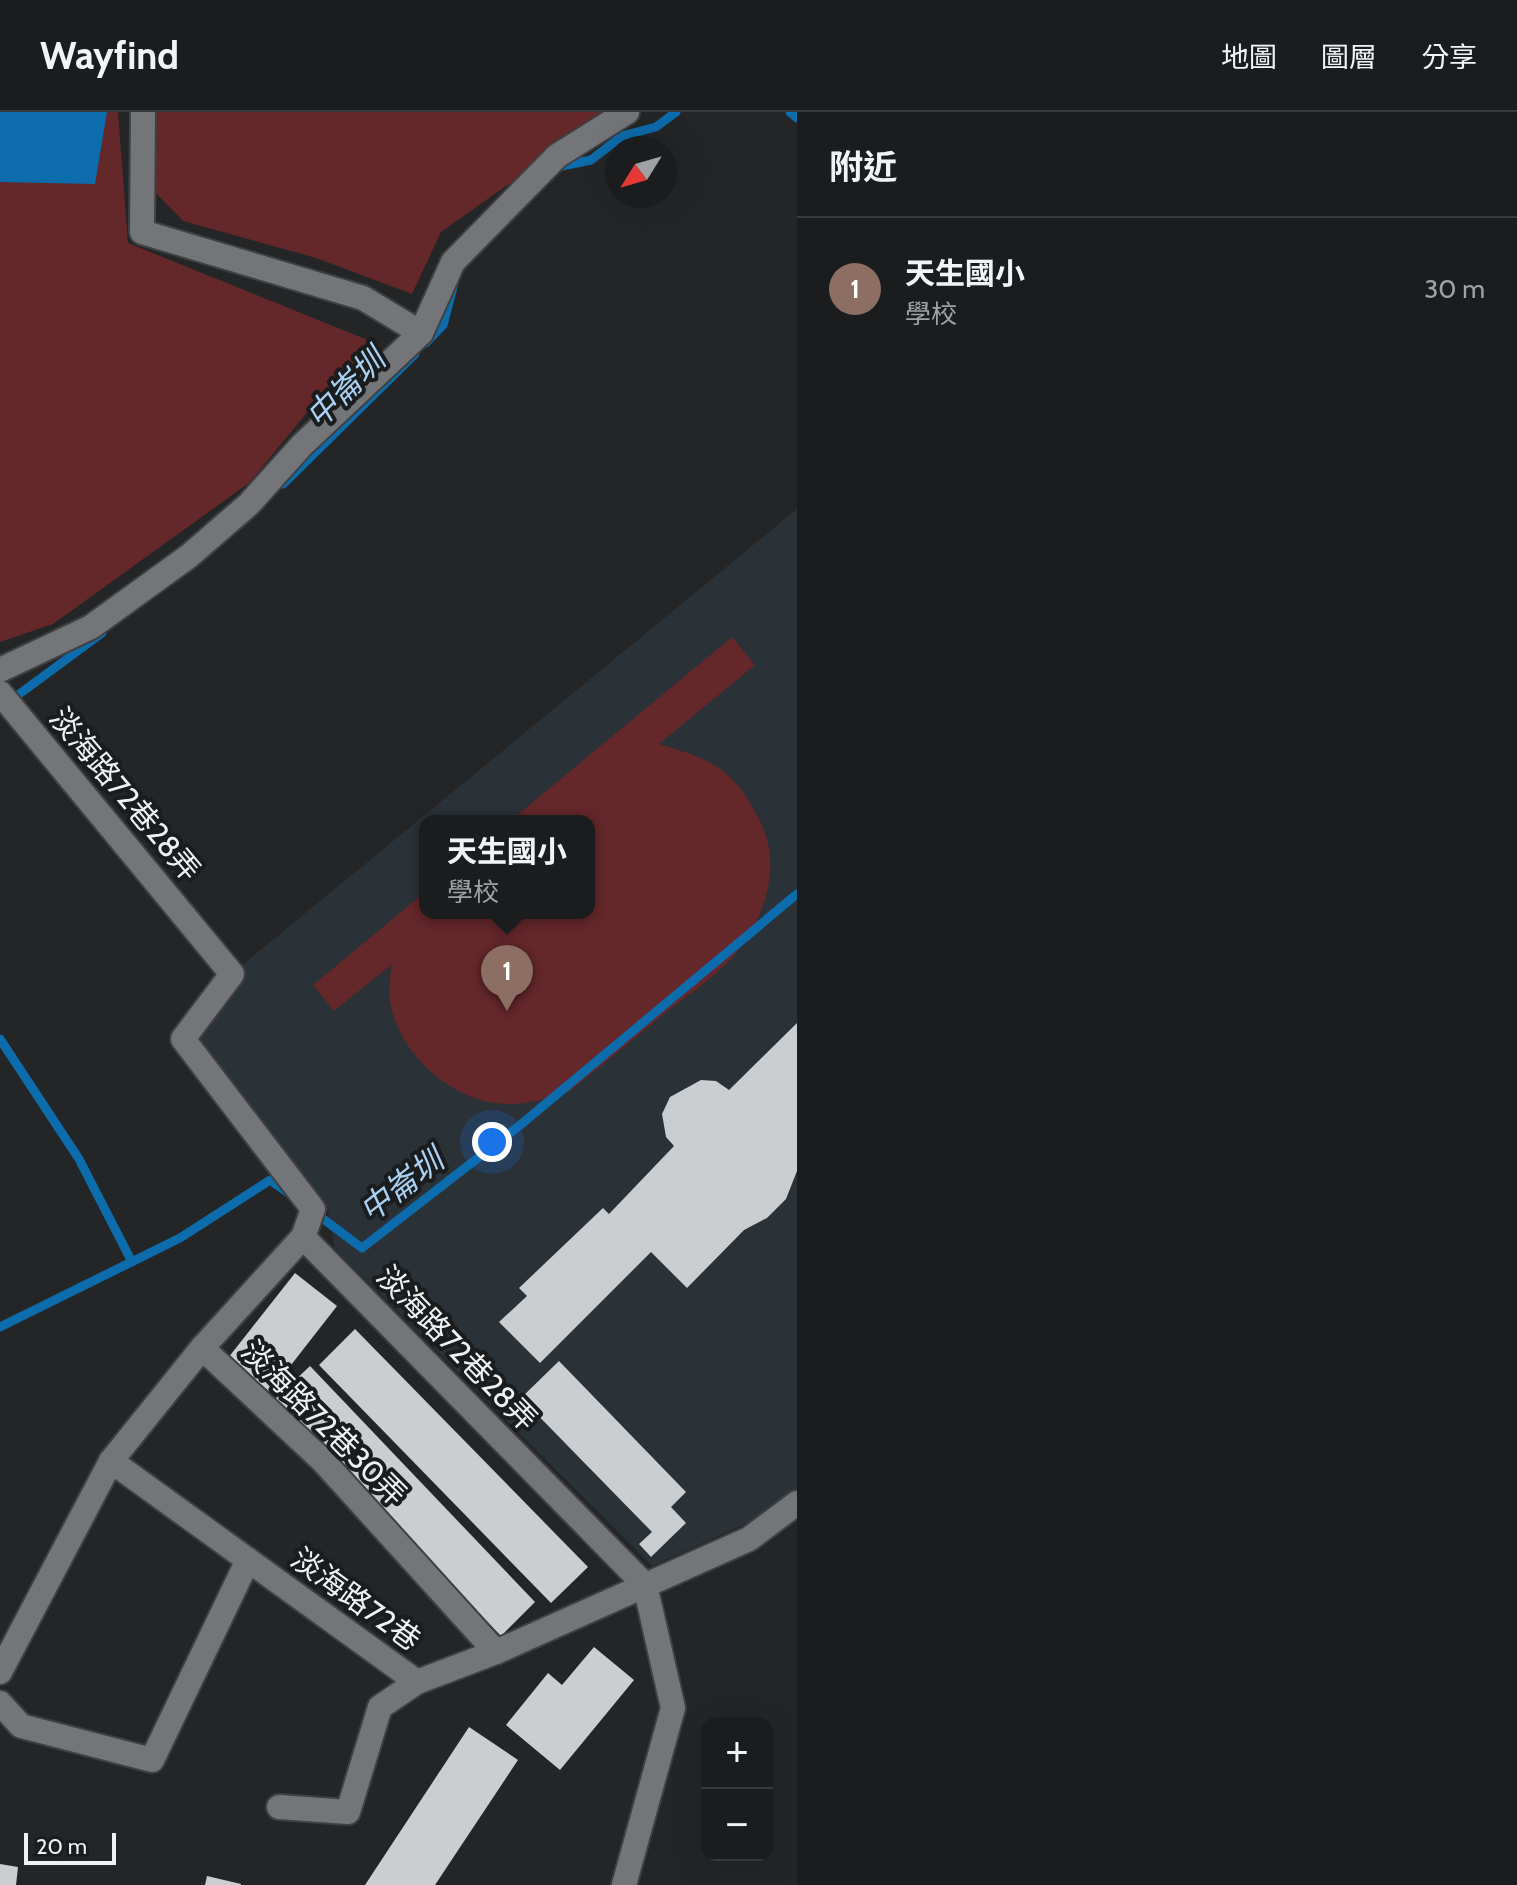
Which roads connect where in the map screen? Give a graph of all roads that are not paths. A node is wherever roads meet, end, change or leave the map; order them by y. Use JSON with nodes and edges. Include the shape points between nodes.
{"nodes":[{"id":1,"x":143,"y":112,"type":"edge"},
{"id":2,"x":627,"y":112,"type":"edge"},
{"id":3,"x":421,"y":333,"type":"junction"},
{"id":4,"x":0,"y":670,"type":"edge"},
{"id":5,"x":0,"y":693,"type":"edge"},
{"id":6,"x":303,"y":1237,"type":"junction"},
{"id":7,"x":202,"y":1348,"type":"junction"},
{"id":8,"x":111,"y":1461,"type":"junction"},
{"id":9,"x":797,"y":1503,"type":"edge"},
{"id":10,"x":248,"y":1560,"type":"junction"},
{"id":11,"x":645,"y":1585,"type":"junction"},
{"id":12,"x":496,"y":1652,"type":"junction"},
{"id":13,"x":0,"y":1672,"type":"edge"},
{"id":14,"x":417,"y":1682,"type":"junction"},
{"id":15,"x":0,"y":1703,"type":"edge"},
{"id":16,"x":279,"y":1807,"type":"dead end"},
{"id":17,"x":624,"y":1885,"type":"edge"}],
"edges":[{"from":1,"to":3,"type":"street","via":[[142,232],[363,298]]},
{"from":2,"to":3,"type":"street","via":[[557,156],[453,262]]},
{"from":3,"to":4,"type":"street","via":[[302,445],[249,504],[189,556],[91,627]]},
{"from":5,"to":6,"type":"street","name":"淡海路72巷28弄","via":[[232,974],[183,1039],[313,1209]]},
{"from":6,"to":7,"type":"street"},
{"from":6,"to":11,"type":"street","name":"淡海路72巷28弄"},
{"from":7,"to":8,"type":"street","name":"淡海路72巷30弄"},
{"from":7,"to":12,"type":"street","name":"淡海路72巷30弄","via":[[323,1461]]},
{"from":8,"to":10,"type":"street","name":"淡海路72巷"},
{"from":8,"to":13,"type":"street"},
{"from":9,"to":11,"type":"street","name":"淡海路72巷","via":[[749,1539]]},
{"from":10,"to":14,"type":"street","name":"淡海路72巷"},
{"from":10,"to":15,"type":"street","via":[[152,1760],[21,1726]]},
{"from":11,"to":12,"type":"street","name":"淡海路72巷"},
{"from":11,"to":17,"type":"street","via":[[673,1708]]},
{"from":12,"to":14,"type":"street","name":"淡海路72巷"},
{"from":14,"to":16,"type":"street","via":[[380,1707],[348,1812]]}]}
